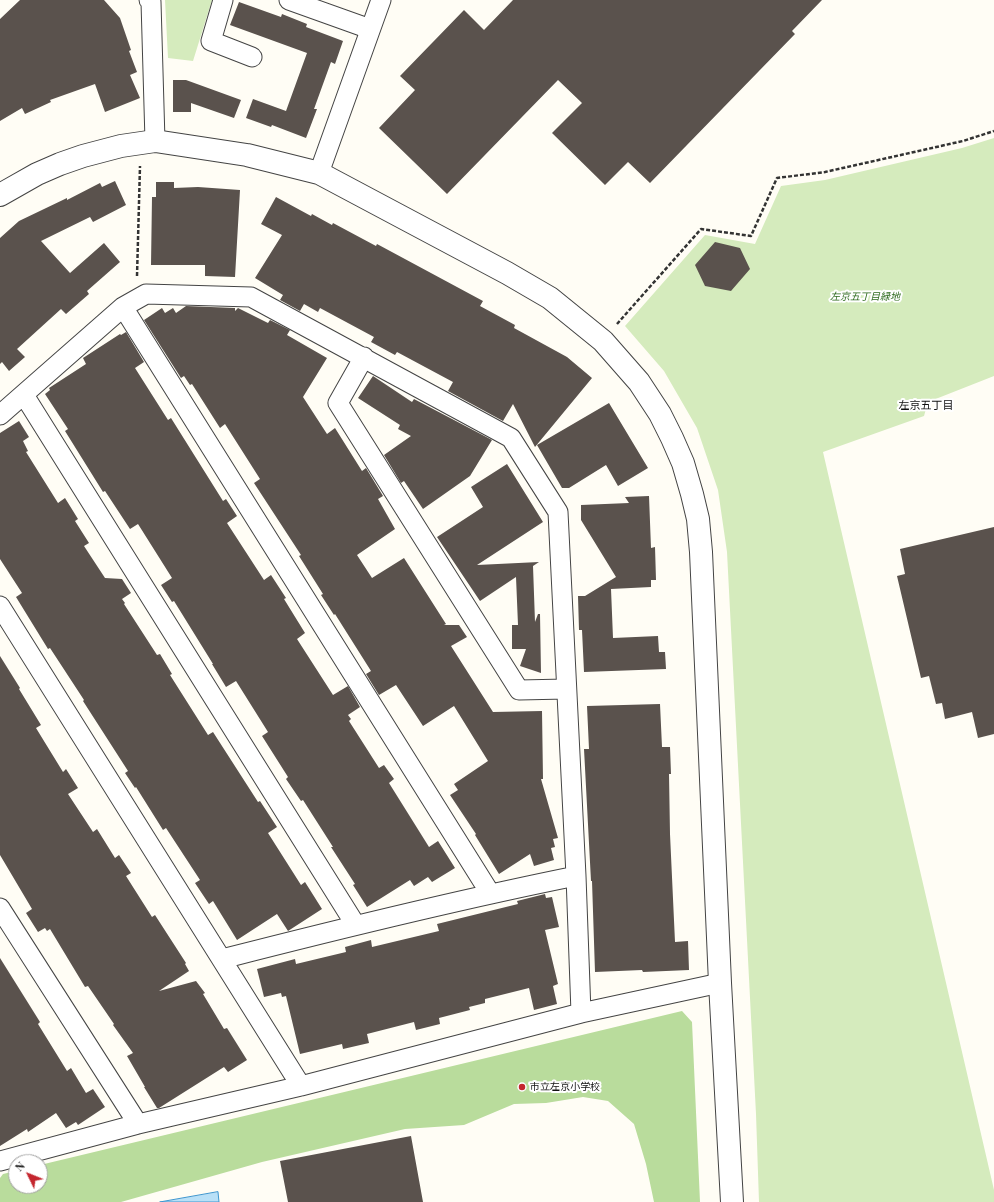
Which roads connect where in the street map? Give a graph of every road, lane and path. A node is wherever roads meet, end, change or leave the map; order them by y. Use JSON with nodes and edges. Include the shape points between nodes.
{"nodes":[{"id":1,"x":149,"y":0,"type":"edge"},
{"id":2,"x":223,"y":0,"type":"edge"},
{"id":3,"x":289,"y":0,"type":"edge"},
{"id":4,"x":380,"y":0,"type":"edge"},
{"id":5,"x":370,"y":29,"type":"junction"},
{"id":6,"x":252,"y":57,"type":"dead end"},
{"id":7,"x":994,"y":131,"type":"edge"},
{"id":8,"x":154,"y":141,"type":"junction"},
{"id":9,"x":140,"y":166,"type":"dead end"},
{"id":10,"x":319,"y":173,"type":"junction"},
{"id":11,"x":0,"y":195,"type":"edge"},
{"id":12,"x":130,"y":303,"type":"junction"},
{"id":13,"x":616,"y":326,"type":"dead end"},
{"id":14,"x":364,"y":357,"type":"junction"},
{"id":15,"x":24,"y":395,"type":"junction"},
{"id":16,"x":0,"y":415,"type":"edge"},
{"id":17,"x":1,"y":609,"type":"edge"},
{"id":18,"x":566,"y":689,"type":"junction"},
{"id":19,"x":576,"y":876,"type":"junction"},
{"id":20,"x":490,"y":893,"type":"junction"},
{"id":21,"x":0,"y":908,"type":"edge"},
{"id":22,"x":355,"y":924,"type":"junction"},
{"id":23,"x":222,"y":959,"type":"junction"},
{"id":24,"x":720,"y":983,"type":"junction"},
{"id":25,"x":581,"y":1013,"type":"junction"},
{"id":26,"x":301,"y":1086,"type":"junction"},
{"id":27,"x":138,"y":1124,"type":"junction"},
{"id":28,"x":0,"y":1161,"type":"edge"},
{"id":29,"x":732,"y":1202,"type":"edge"}],
"edges":[{"from":1,"to":8,"type":"street"},
{"from":2,"to":6,"type":"street","via":[[210,40]]},
{"from":3,"to":5,"type":"street"},
{"from":4,"to":5,"type":"street"},
{"from":5,"to":10,"type":"street"},
{"from":7,"to":13,"type":"path","via":[[963,142],[824,172],[777,178],[751,236],[701,229]]},
{"from":8,"to":10,"type":"street","via":[[247,156]]},
{"from":8,"to":11,"type":"street","via":[[121,146],[60,164]]},
{"from":9,"to":12,"type":"path"},
{"from":10,"to":24,"type":"street","via":[[550,298],[603,341],[639,382],[672,438],[692,494],[698,519],[701,552]]},
{"from":12,"to":14,"type":"street","via":[[146,294],[252,297]]},
{"from":12,"to":15,"type":"street"},
{"from":12,"to":20,"type":"street"},
{"from":14,"to":18,"type":"street","via":[[511,438],[558,512]]},
{"from":14,"to":18,"type":"street","via":[[338,403],[520,690]]},
{"from":15,"to":16,"type":"street"},
{"from":15,"to":22,"type":"street"},
{"from":17,"to":23,"type":"street"},
{"from":18,"to":19,"type":"street"},
{"from":19,"to":20,"type":"street"},
{"from":19,"to":25,"type":"street"},
{"from":20,"to":22,"type":"street"},
{"from":21,"to":27,"type":"street"},
{"from":22,"to":23,"type":"street"},
{"from":23,"to":26,"type":"street"},
{"from":24,"to":25,"type":"street"},
{"from":24,"to":29,"type":"street"},
{"from":25,"to":26,"type":"street"},
{"from":26,"to":27,"type":"street"},
{"from":27,"to":28,"type":"street"}]}
